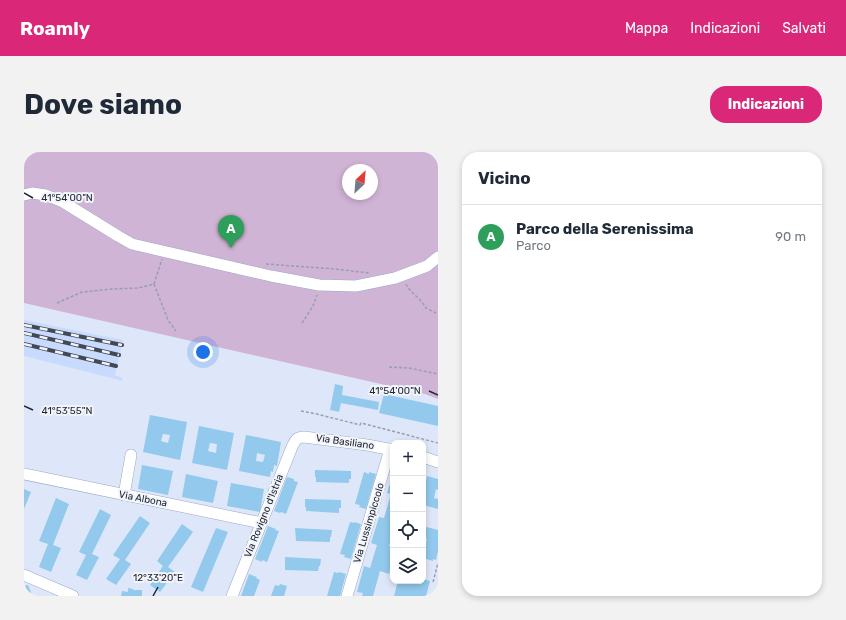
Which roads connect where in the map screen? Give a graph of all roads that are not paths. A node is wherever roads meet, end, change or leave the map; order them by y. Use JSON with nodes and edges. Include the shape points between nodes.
{"nodes":[{"id":1,"x":24,"y":195,"type":"edge"},
{"id":2,"x":438,"y":256,"type":"edge"},
{"id":3,"x":298,"y":438,"type":"joint"},
{"id":4,"x":390,"y":449,"type":"edge"},
{"id":5,"x":131,"y":455,"type":"dead end"},
{"id":6,"x":390,"y":456,"type":"edge"},
{"id":7,"x":426,"y":458,"type":"edge"},
{"id":8,"x":438,"y":462,"type":"edge"},
{"id":9,"x":24,"y":474,"type":"edge"},
{"id":10,"x":124,"y":495,"type":"junction"},
{"id":11,"x":262,"y":523,"type":"junction"},
{"id":12,"x":24,"y":575,"type":"edge"},
{"id":13,"x":73,"y":596,"type":"edge"},
{"id":14,"x":232,"y":596,"type":"edge"},
{"id":15,"x":347,"y":596,"type":"edge"}],
"edges":[{"from":1,"to":2,"type":"street","via":[[46,195],[63,202],[132,244],[319,285],[356,286],[395,278],[427,266]]},
{"from":3,"to":4,"type":"street","name":"Via Basiliano"},
{"from":3,"to":11,"type":"street","name":"Via Rovigno d'Istria","via":[[294,442]]},
{"from":5,"to":10,"type":"street"},
{"from":6,"to":15,"type":"street","name":"Via Lussimpiccolo"},
{"from":7,"to":8,"type":"street"},
{"from":9,"to":10,"type":"street","name":"Via Albona"},
{"from":10,"to":11,"type":"street","name":"Via Albona"},
{"from":11,"to":14,"type":"street","name":"Via Rovigno d'Istria"},
{"from":12,"to":13,"type":"street"}]}
